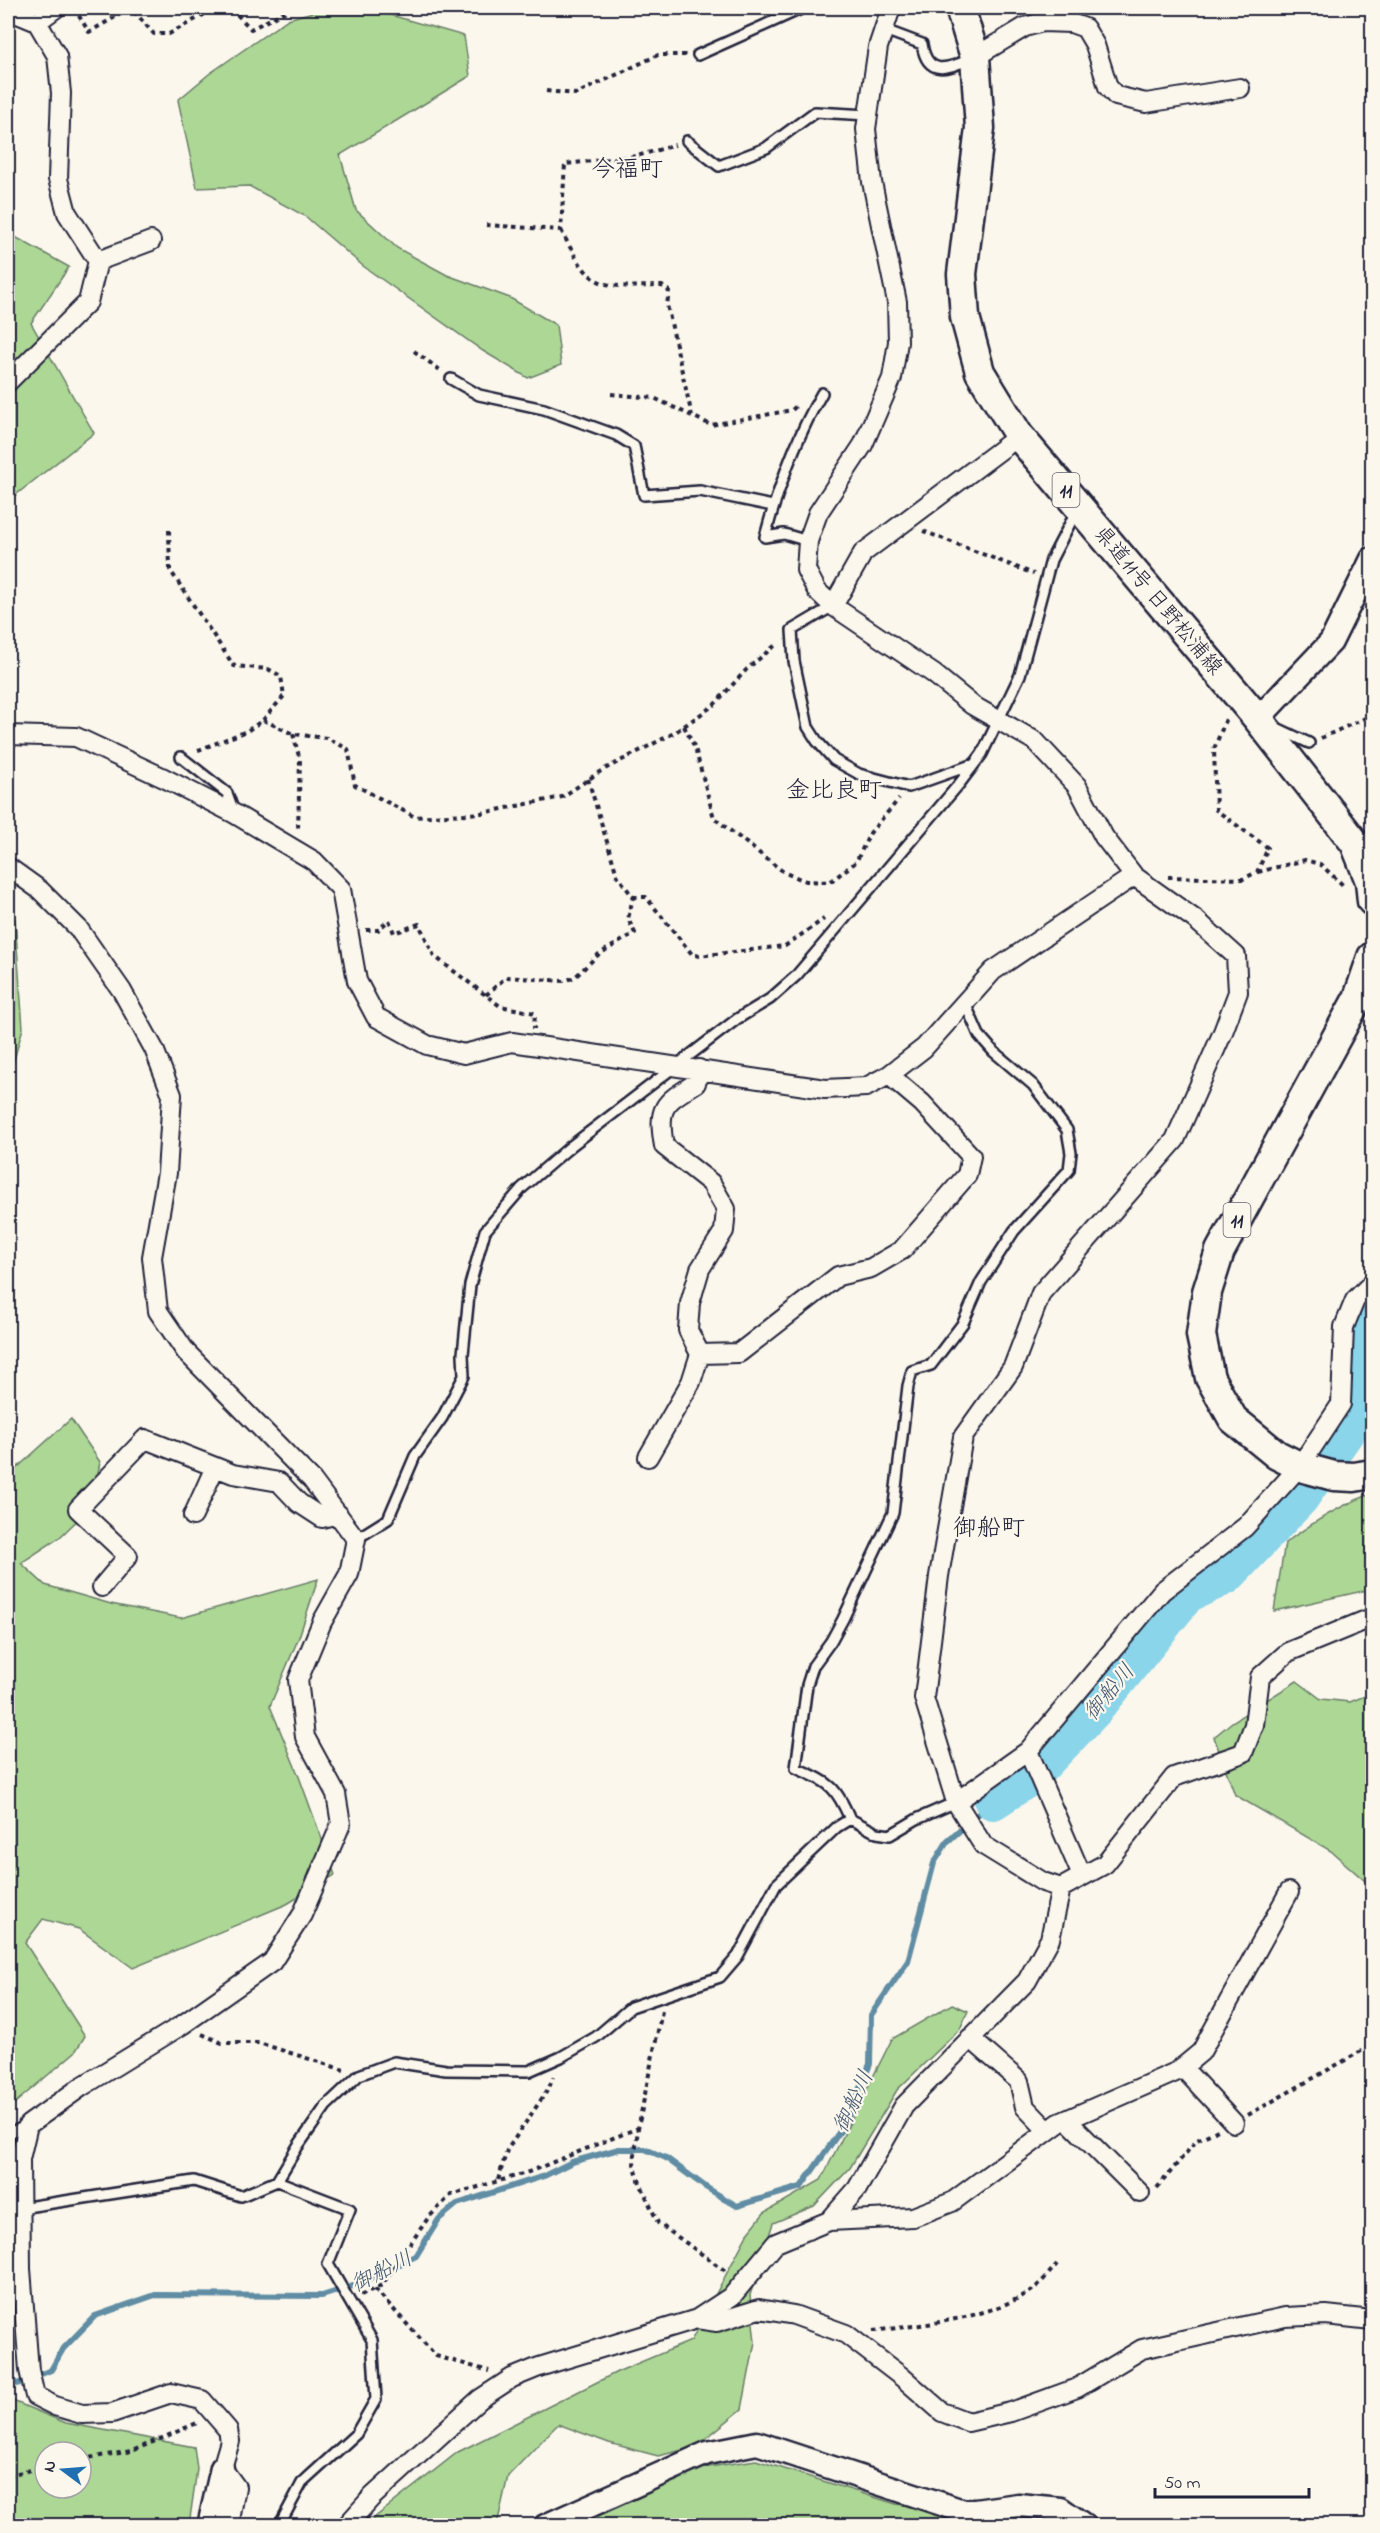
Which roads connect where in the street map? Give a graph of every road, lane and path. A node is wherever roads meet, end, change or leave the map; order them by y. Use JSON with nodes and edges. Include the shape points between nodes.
{"nodes":[{"id":1,"x":56,"y":8,"type":"edge"},
{"id":2,"x":74,"y":8,"type":"edge"},
{"id":3,"x":216,"y":8,"type":"edge"},
{"id":4,"x":231,"y":8,"type":"edge"},
{"id":5,"x":292,"y":8,"type":"edge"},
{"id":6,"x":803,"y":8,"type":"edge"},
{"id":7,"x":891,"y":8,"type":"edge"},
{"id":8,"x":960,"y":8,"type":"edge"},
{"id":9,"x":8,"y":10,"type":"edge"},
{"id":10,"x":37,"y":22,"type":"junction"},
{"id":11,"x":882,"y":29,"type":"junction"},
{"id":12,"x":698,"y":55,"type":"joint"},
{"id":13,"x":975,"y":57,"type":"junction"},
{"id":14,"x":1240,"y":88,"type":"dead end"},
{"id":15,"x":546,"y":91,"type":"dead end"},
{"id":16,"x":868,"y":115,"type":"junction"},
{"id":17,"x":687,"y":141,"type":"joint"},
{"id":18,"x":486,"y":225,"type":"dead end"},
{"id":19,"x":561,"y":230,"type":"junction"},
{"id":20,"x":151,"y":242,"type":"dead end"},
{"id":21,"x":98,"y":261,"type":"junction"},
{"id":22,"x":414,"y":351,"type":"dead end"},
{"id":23,"x":451,"y":379,"type":"joint"},
{"id":24,"x":8,"y":382,"type":"edge"},
{"id":25,"x":822,"y":393,"type":"joint"},
{"id":26,"x":611,"y":394,"type":"dead end"},
{"id":27,"x":692,"y":416,"type":"junction"},
{"id":28,"x":1019,"y":436,"type":"junction"},
{"id":29,"x":773,"y":506,"type":"junction"},
{"id":30,"x":1079,"y":506,"type":"junction"},
{"id":31,"x":903,"y":523,"type":"junction"},
{"id":32,"x":169,"y":530,"type":"dead end"},
{"id":33,"x":808,"y":540,"type":"junction"},
{"id":34,"x":1372,"y":559,"type":"edge"},
{"id":35,"x":1046,"y":578,"type":"junction"},
{"id":36,"x":834,"y":606,"type":"junction"},
{"id":37,"x":792,"y":630,"type":"junction"},
{"id":38,"x":1237,"y":694,"type":"junction"},
{"id":39,"x":1372,"y":715,"type":"edge"},
{"id":40,"x":1258,"y":719,"type":"junction"},
{"id":41,"x":262,"y":720,"type":"junction"},
{"id":42,"x":999,"y":720,"type":"junction"},
{"id":43,"x":684,"y":726,"type":"junction"},
{"id":44,"x":293,"y":734,"type":"junction"},
{"id":45,"x":8,"y":735,"type":"edge"},
{"id":46,"x":1310,"y":743,"type":"joint"},
{"id":47,"x":181,"y":757,"type":"joint"},
{"id":48,"x":974,"y":764,"type":"junction"},
{"id":49,"x":588,"y":779,"type":"junction"},
{"id":50,"x":909,"y":787,"type":"junction"},
{"id":51,"x":235,"y":814,"type":"junction"},
{"id":52,"x":297,"y":851,"type":"junction"},
{"id":53,"x":8,"y":867,"type":"edge"},
{"id":54,"x":1257,"y":872,"type":"junction"},
{"id":55,"x":1134,"y":876,"type":"junction"},
{"id":56,"x":1346,"y":888,"type":"dead end"},
{"id":57,"x":633,"y":897,"type":"junction"},
{"id":58,"x":1372,"y":901,"type":"edge"},
{"id":59,"x":828,"y":916,"type":"dead end"},
{"id":60,"x":362,"y":920,"type":"dead end"},
{"id":61,"x":1372,"y":957,"type":"edge"},
{"id":62,"x":486,"y":995,"type":"junction"},
{"id":63,"x":965,"y":1003,"type":"junction"},
{"id":64,"x":546,"y":1032,"type":"dead end"},
{"id":65,"x":674,"y":1065,"type":"junction"},
{"id":66,"x":699,"y":1069,"type":"junction"},
{"id":67,"x":889,"y":1075,"type":"junction"},
{"id":68,"x":1372,"y":1283,"type":"edge"},
{"id":69,"x":700,"y":1354,"type":"junction"},
{"id":70,"x":648,"y":1457,"type":"dead end"},
{"id":71,"x":1301,"y":1466,"type":"junction"},
{"id":72,"x":215,"y":1467,"type":"junction"},
{"id":73,"x":1372,"y":1473,"type":"edge"},
{"id":74,"x":338,"y":1514,"type":"junction"},
{"id":75,"x":193,"y":1516,"type":"dead end"},
{"id":76,"x":356,"y":1539,"type":"junction"},
{"id":77,"x":102,"y":1587,"type":"dead end"},
{"id":78,"x":1372,"y":1621,"type":"edge"},
{"id":79,"x":1028,"y":1750,"type":"junction"},
{"id":80,"x":956,"y":1802,"type":"junction"},
{"id":81,"x":850,"y":1819,"type":"junction"},
{"id":82,"x":1082,"y":1876,"type":"junction"},
{"id":83,"x":1061,"y":1888,"type":"junction"},
{"id":84,"x":1288,"y":1892,"type":"dead end"},
{"id":85,"x":666,"y":1995,"type":"junction"},
{"id":86,"x":182,"y":2025,"type":"junction"},
{"id":87,"x":970,"y":2038,"type":"junction"},
{"id":88,"x":561,"y":2057,"type":"junction"},
{"id":89,"x":1182,"y":2067,"type":"junction"},
{"id":90,"x":359,"y":2075,"type":"junction"},
{"id":91,"x":1067,"y":2120,"type":"junction"},
{"id":92,"x":1234,"y":2122,"type":"dead end"},
{"id":93,"x":28,"y":2125,"type":"junction"},
{"id":94,"x":638,"y":2128,"type":"junction"},
{"id":95,"x":1048,"y":2131,"type":"junction"},
{"id":96,"x":8,"y":2138,"type":"edge"},
{"id":97,"x":277,"y":2181,"type":"junction"},
{"id":98,"x":498,"y":2181,"type":"junction"},
{"id":99,"x":1140,"y":2193,"type":"dead end"},
{"id":100,"x":20,"y":2208,"type":"junction"},
{"id":101,"x":829,"y":2221,"type":"junction"},
{"id":102,"x":760,"y":2264,"type":"junction"},
{"id":103,"x":1058,"y":2264,"type":"dead end"},
{"id":104,"x":375,"y":2289,"type":"junction"},
{"id":105,"x":349,"y":2300,"type":"junction"},
{"id":106,"x":697,"y":2319,"type":"junction"},
{"id":107,"x":1372,"y":2320,"type":"edge"},
{"id":108,"x":846,"y":2334,"type":"junction"},
{"id":109,"x":513,"y":2378,"type":"junction"},
{"id":110,"x":216,"y":2415,"type":"junction"},
{"id":111,"x":93,"y":2457,"type":"edge"},
{"id":112,"x":222,"y":2468,"type":"junction"},
{"id":113,"x":33,"y":2470,"type":"edge"},
{"id":114,"x":8,"y":2475,"type":"edge"},
{"id":115,"x":209,"y":2526,"type":"edge"},
{"id":116,"x":229,"y":2526,"type":"edge"},
{"id":117,"x":279,"y":2526,"type":"edge"},
{"id":118,"x":346,"y":2526,"type":"edge"},
{"id":119,"x":545,"y":2526,"type":"edge"},
{"id":120,"x":1085,"y":2526,"type":"edge"}],
"edges":[{"from":1,"to":10,"type":"street"},
{"from":2,"to":3,"type":"path","via":[[89,32],[131,8],[154,34],[169,34]]},
{"from":4,"to":5,"type":"path","via":[[250,29]]},
{"from":6,"to":12,"type":"lane"},
{"from":7,"to":11,"type":"street"},
{"from":8,"to":13,"type":"main road","name":"県道11号 日野松浦線","number":"11"},
{"from":9,"to":10,"type":"street"},
{"from":10,"to":21,"type":"street","via":[[57,56],[61,93],[58,179],[67,213]]},
{"from":11,"to":13,"type":"lane","via":[[922,44],[924,55],[938,68],[947,69]]},
{"from":11,"to":16,"type":"street"},
{"from":12,"to":15,"type":"path","via":[[658,55],[576,94]]},
{"from":13,"to":14,"type":"street","via":[[1025,27],[1043,22],[1071,23],[1085,28],[1095,45],[1108,87],[1116,96],[1146,103]]},
{"from":13,"to":28,"type":"main road","name":"県道11号 日野松浦線","number":"11","via":[[980,128],[962,274],[965,317],[980,372]]},
{"from":16,"to":17,"type":"lane","via":[[814,112],[766,148],[719,166]]},
{"from":16,"to":33,"type":"street","via":[[872,182],[897,302],[898,342],[892,378],[863,445],[818,513]]},
{"from":17,"to":19,"type":"path","via":[[637,156],[565,164]]},
{"from":18,"to":19,"type":"path"},
{"from":19,"to":27,"type":"path","via":[[579,266],[597,281],[610,286],[662,286],[669,291],[667,305]]},
{"from":20,"to":21,"type":"street"},
{"from":21,"to":24,"type":"street","via":[[88,302]]},
{"from":22,"to":23,"type":"path"},
{"from":23,"to":29,"type":"lane","via":[[479,395],[544,410],[615,435],[634,446],[644,495],[700,491]]},
{"from":25,"to":27,"type":"path","via":[[816,389],[792,410],[711,425]]},
{"from":25,"to":29,"type":"lane"},
{"from":26,"to":27,"type":"path","via":[[654,398]]},
{"from":28,"to":30,"type":"main road","name":"県道11号 日野松浦線","number":"11"},
{"from":28,"to":31,"type":"street"},
{"from":29,"to":33,"type":"lane","via":[[765,537],[784,534]]},
{"from":30,"to":35,"type":"lane"},
{"from":30,"to":38,"type":"main road","name":"県道11号 日野松浦線","number":"11"},
{"from":31,"to":35,"type":"path"},
{"from":31,"to":36,"type":"street","via":[[863,553]]},
{"from":32,"to":41,"type":"path","via":[[170,570],[234,666],[268,669],[281,676],[284,696]]},
{"from":33,"to":36,"type":"street","via":[[806,570],[817,591]]},
{"from":34,"to":40,"type":"street","via":[[1330,642]]},
{"from":35,"to":42,"type":"lane","via":[[1020,675]]},
{"from":36,"to":37,"type":"lane"},
{"from":36,"to":42,"type":"street","via":[[934,674],[972,705]]},
{"from":37,"to":43,"type":"path","via":[[747,669],[714,705]]},
{"from":37,"to":50,"type":"lane","via":[[794,661],[808,727],[817,741],[834,760],[859,774]]},
{"from":38,"to":40,"type":"main road","name":"県道11号 日野松浦線","number":"11"},
{"from":38,"to":54,"type":"path","via":[[1214,749],[1216,810],[1268,848]]},
{"from":39,"to":46,"type":"path"},
{"from":40,"to":46,"type":"lane"},
{"from":40,"to":58,"type":"main road","name":"県道11号 日野松浦線","number":"11","via":[[1355,843],[1370,881]]},
{"from":41,"to":44,"type":"path"},
{"from":41,"to":47,"type":"path","via":[[247,731]]},
{"from":42,"to":48,"type":"lane"},
{"from":42,"to":55,"type":"street","via":[[1035,741],[1077,786],[1104,837]]},
{"from":43,"to":49,"type":"path"},
{"from":43,"to":50,"type":"path","via":[[714,818],[786,873],[806,880],[830,882],[856,862],[870,833]]},
{"from":44,"to":49,"type":"path","via":[[327,738],[348,749],[356,785],[415,817],[482,813],[562,797]]},
{"from":44,"to":52,"type":"path","via":[[300,760]]},
{"from":45,"to":51,"type":"street","via":[[76,737]]},
{"from":47,"to":51,"type":"lane","via":[[227,793]]},
{"from":48,"to":50,"type":"lane"},
{"from":48,"to":65,"type":"lane","via":[[795,976],[770,999]]},
{"from":49,"to":57,"type":"path","via":[[617,875]]},
{"from":51,"to":52,"type":"street"},
{"from":52,"to":65,"type":"street","via":[[314,861],[341,889],[357,981],[376,1017],[427,1045],[464,1054],[512,1042]]},
{"from":53,"to":74,"type":"street","via":[[40,890],[78,928],[122,991],[154,1049],[172,1095],[167,1173],[152,1257],[158,1311],[186,1352],[312,1480]]},
{"from":54,"to":55,"type":"path","via":[[1243,879]]},
{"from":54,"to":56,"type":"path","via":[[1305,860],[1320,864]]},
{"from":55,"to":63,"type":"street","via":[[993,971]]},
{"from":55,"to":80,"type":"street","via":[[1196,920],[1236,956],[1238,992],[1175,1140],[1041,1293],[1013,1367],[963,1437],[939,1576],[924,1698]]},
{"from":57,"to":59,"type":"path","via":[[646,897],[692,954],[699,956],[785,946]]},
{"from":57,"to":62,"type":"path","via":[[628,919],[635,933],[599,954],[575,977],[564,981],[506,977]]},
{"from":60,"to":62,"type":"path","via":[[366,931],[378,930],[388,920],[394,933],[419,924],[434,957]]},
{"from":61,"to":71,"type":"main road","number":"11","via":[[1358,999],[1220,1251],[1207,1292],[1201,1335],[1210,1378],[1233,1419],[1277,1455]]},
{"from":62,"to":64,"type":"path","via":[[500,1006],[535,1013],[534,1030]]},
{"from":63,"to":67,"type":"street","via":[[924,1048]]},
{"from":63,"to":81,"type":"lane","via":[[979,1035],[1033,1084],[1067,1130],[1069,1170],[1014,1231],[981,1282],[963,1323],[931,1365],[912,1371],[893,1513],[807,1684],[796,1768],[830,1784],[842,1798]]},
{"from":65,"to":66,"type":"street"},
{"from":65,"to":76,"type":"lane","via":[[522,1188],[485,1231],[470,1285],[464,1376],[442,1418],[415,1456],[388,1519]]},
{"from":66,"to":67,"type":"street","via":[[825,1089],[866,1087]]},
{"from":66,"to":69,"type":"street","via":[[696,1083],[669,1099],[660,1121],[664,1146],[711,1183],[726,1209],[724,1231],[700,1269],[690,1303],[688,1330]]},
{"from":67,"to":69,"type":"street","via":[[922,1103],[971,1156],[967,1175],[902,1250],[871,1268],[838,1276],[739,1353]]},
{"from":68,"to":71,"type":"street","via":[[1355,1300],[1344,1327],[1341,1404]]},
{"from":69,"to":70,"type":"street","via":[[691,1382]]},
{"from":71,"to":73,"type":"main road","number":"11","via":[[1334,1476]]},
{"from":71,"to":79,"type":"street","via":[[1245,1527],[1162,1591]]},
{"from":72,"to":74,"type":"street","via":[[279,1482],[299,1503],[322,1518]]},
{"from":72,"to":75,"type":"street"},
{"from":72,"to":77,"type":"street","via":[[145,1439],[92,1493],[78,1509],[128,1556]]},
{"from":74,"to":76,"type":"street"},
{"from":76,"to":86,"type":"street","via":[[349,1574],[322,1622],[298,1680],[305,1737],[336,1794],[341,1824],[302,1915],[272,1962]]},
{"from":78,"to":82,"type":"street","via":[[1366,1620],[1288,1652],[1260,1677],[1254,1725],[1243,1753],[1174,1777],[1105,1864]]},
{"from":79,"to":80,"type":"street"},
{"from":79,"to":82,"type":"street"},
{"from":80,"to":81,"type":"lane","via":[[890,1836]]},
{"from":80,"to":83,"type":"street","via":[[983,1845],[1043,1882]]},
{"from":81,"to":85,"type":"lane","via":[[776,1885],[738,1956],[720,1977]]},
{"from":82,"to":83,"type":"street"},
{"from":83,"to":87,"type":"street","via":[[1050,1939],[1027,1981]]},
{"from":84,"to":89,"type":"street","via":[[1201,2052]]},
{"from":85,"to":88,"type":"lane","via":[[631,2007],[596,2037]]},
{"from":85,"to":94,"type":"path"},
{"from":86,"to":90,"type":"path","via":[[222,2043],[260,2043]]},
{"from":86,"to":93,"type":"street","via":[[81,2087]]},
{"from":87,"to":95,"type":"street","via":[[1019,2081],[1025,2107]]},
{"from":87,"to":101,"type":"street","via":[[904,2106],[857,2189]]},
{"from":88,"to":90,"type":"lane","via":[[529,2071],[446,2070],[394,2062]]},
{"from":88,"to":98,"type":"path","via":[[549,2088],[507,2150]]},
{"from":89,"to":91,"type":"street"},
{"from":89,"to":92,"type":"street"},
{"from":90,"to":97,"type":"lane","via":[[327,2106]]},
{"from":91,"to":95,"type":"street"},
{"from":91,"to":99,"type":"street"},
{"from":93,"to":96,"type":"lane","via":[[11,2132]]},
{"from":93,"to":100,"type":"street","via":[[20,2159]]},
{"from":94,"to":98,"type":"path"},
{"from":94,"to":102,"type":"path","via":[[634,2164],[658,2223],[725,2272]]},
{"from":95,"to":101,"type":"street","via":[[942,2206],[913,2217]]},
{"from":97,"to":100,"type":"lane","via":[[241,2196],[194,2181]]},
{"from":97,"to":105,"type":"lane","via":[[350,2209],[328,2264]]},
{"from":98,"to":104,"type":"path","via":[[451,2195],[428,2218],[382,2285]]},
{"from":100,"to":110,"type":"street","via":[[25,2325],[35,2396],[82,2414],[112,2413],[171,2393],[202,2400]]},
{"from":101,"to":102,"type":"street","via":[[776,2243]]},
{"from":102,"to":106,"type":"street","via":[[732,2296]]},
{"from":103,"to":108,"type":"path","via":[[1033,2290],[958,2320]]},
{"from":104,"to":105,"type":"path"},
{"from":104,"to":109,"type":"path","via":[[436,2356]]},
{"from":105,"to":117,"type":"lane","via":[[372,2340],[376,2399],[356,2434],[302,2483]]},
{"from":106,"to":108,"type":"street","via":[[717,2322],[759,2309],[794,2315]]},
{"from":106,"to":109,"type":"street"},
{"from":107,"to":108,"type":"street","via":[[1326,2315],[1285,2317],[1142,2349],[1077,2388],[1011,2412],[968,2422],[942,2412]]},
{"from":109,"to":118,"type":"street","via":[[480,2399],[372,2497]]},
{"from":110,"to":111,"type":"path","via":[[132,2451]]},
{"from":110,"to":112,"type":"street","via":[[228,2430],[230,2441]]},
{"from":112,"to":115,"type":"street"},
{"from":112,"to":116,"type":"street","via":[[236,2487]]},
{"from":113,"to":114,"type":"path"},
{"from":119,"to":120,"type":"street","via":[[707,2453],[757,2443],[963,2511],[1017,2505],[1061,2509]]}]}
